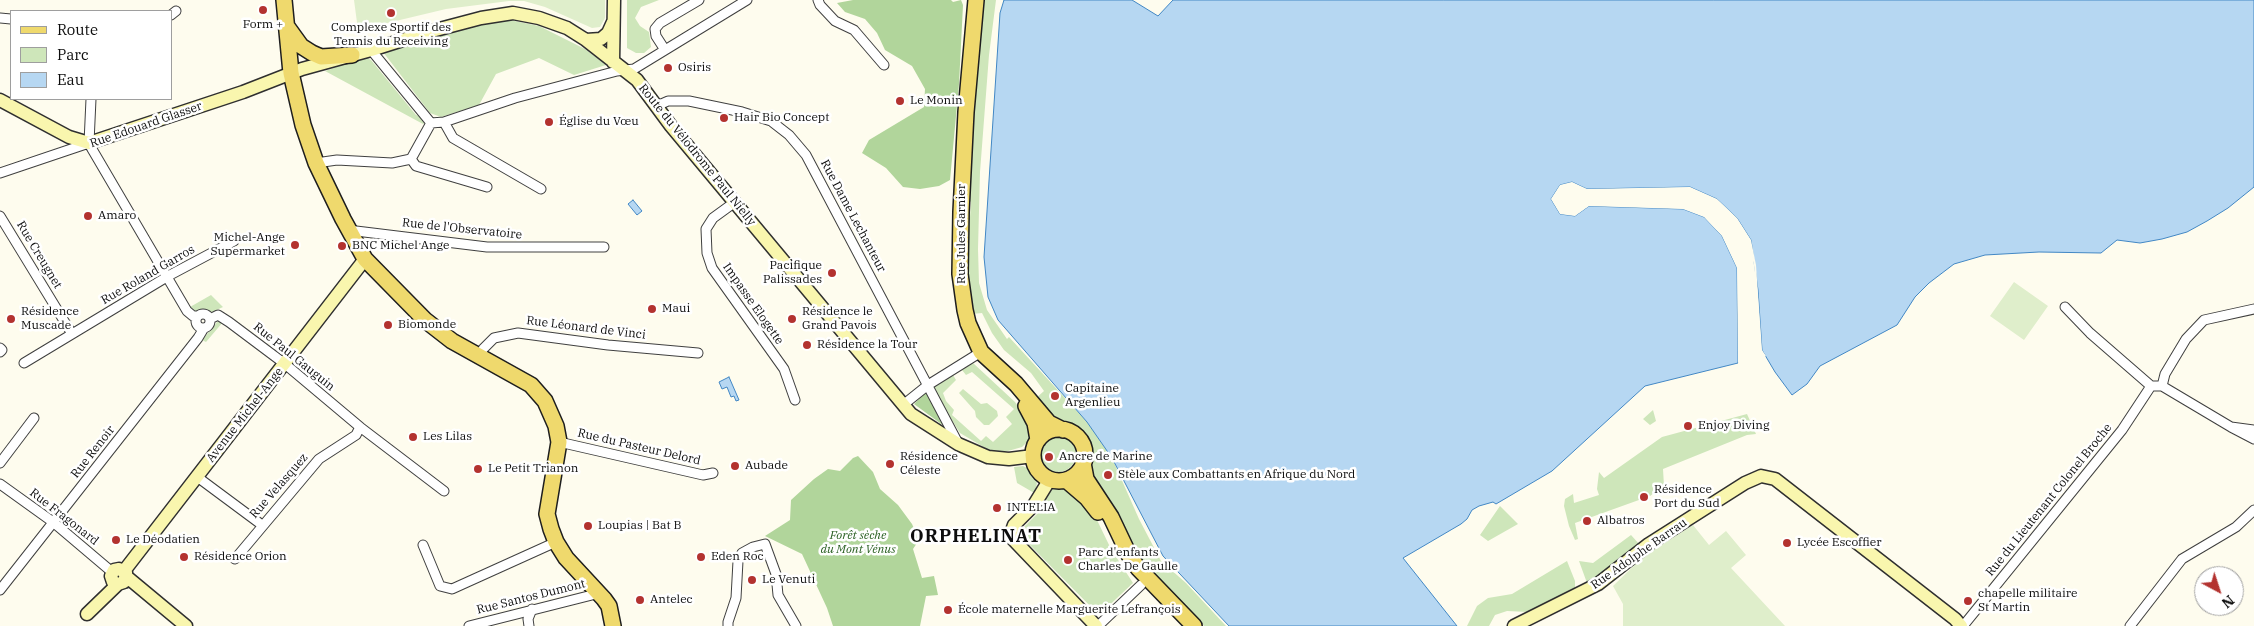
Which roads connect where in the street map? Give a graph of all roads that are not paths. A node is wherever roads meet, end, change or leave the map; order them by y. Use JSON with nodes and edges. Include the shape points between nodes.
{"nodes":[{"id":1,"x":284,"y":0,"type":"edge"},
{"id":2,"x":614,"y":0,"type":"edge"},
{"id":3,"x":698,"y":0,"type":"edge"},
{"id":4,"x":747,"y":0,"type":"edge"},
{"id":5,"x":818,"y":0,"type":"edge"},
{"id":6,"x":973,"y":2,"type":"edge"},
{"id":7,"x":614,"y":20,"type":"junction"},
{"id":8,"x":286,"y":24,"type":"junction"},
{"id":9,"x":586,"y":40,"type":"junction"},
{"id":10,"x":371,"y":50,"type":"junction"},
{"id":11,"x":665,"y":50,"type":"junction"},
{"id":12,"x":352,"y":55,"type":"junction"},
{"id":13,"x":613,"y":62,"type":"junction"},
{"id":14,"x":884,"y":65,"type":"dead end"},
{"id":15,"x":624,"y":70,"type":"junction"},
{"id":16,"x":291,"y":73,"type":"junction"},
{"id":17,"x":0,"y":100,"type":"edge"},
{"id":18,"x":91,"y":100,"type":"edge"},
{"id":19,"x":649,"y":100,"type":"junction"},
{"id":20,"x":444,"y":122,"type":"junction"},
{"id":21,"x":431,"y":123,"type":"junction"},
{"id":22,"x":89,"y":143,"type":"junction"},
{"id":23,"x":411,"y":159,"type":"junction"},
{"id":24,"x":316,"y":163,"type":"junction"},
{"id":25,"x":0,"y":173,"type":"edge"},
{"id":26,"x":487,"y":187,"type":"dead end"},
{"id":27,"x":542,"y":189,"type":"dead end"},
{"id":28,"x":735,"y":202,"type":"junction"},
{"id":29,"x":0,"y":216,"type":"edge"},
{"id":30,"x":348,"y":230,"type":"junction"},
{"id":31,"x":234,"y":241,"type":"dead end"},
{"id":32,"x":604,"y":247,"type":"dead end"},
{"id":33,"x":366,"y":258,"type":"junction"},
{"id":34,"x":950,"y":264,"type":"junction"},
{"id":35,"x":167,"y":277,"type":"junction"},
{"id":36,"x":961,"y":285,"type":"junction"},
{"id":37,"x":2065,"y":307,"type":"dead end"},
{"id":38,"x":2254,"y":308,"type":"edge"},
{"id":39,"x":198,"y":316,"type":"junction"},
{"id":40,"x":210,"y":318,"type":"junction"},
{"id":41,"x":204,"y":328,"type":"junction"},
{"id":42,"x":72,"y":334,"type":"junction"},
{"id":43,"x":978,"y":350,"type":"junction"},
{"id":44,"x":698,"y":353,"type":"dead end"},
{"id":45,"x":480,"y":356,"type":"junction"},
{"id":46,"x":24,"y":363,"type":"dead end"},
{"id":47,"x":285,"y":364,"type":"junction"},
{"id":48,"x":928,"y":385,"type":"junction"},
{"id":49,"x":2151,"y":386,"type":"junction"},
{"id":50,"x":2162,"y":386,"type":"junction"},
{"id":51,"x":795,"y":400,"type":"dead end"},
{"id":52,"x":904,"y":405,"type":"junction"},
{"id":53,"x":34,"y":418,"type":"dead end"},
{"id":54,"x":360,"y":427,"type":"junction"},
{"id":55,"x":2231,"y":427,"type":"junction"},
{"id":56,"x":1063,"y":430,"type":"junction"},
{"id":57,"x":2254,"y":430,"type":"edge"},
{"id":58,"x":2254,"y":439,"type":"edge"},
{"id":59,"x":1038,"y":440,"type":"junction"},
{"id":60,"x":559,"y":442,"type":"junction"},
{"id":61,"x":958,"y":444,"type":"junction"},
{"id":62,"x":1033,"y":456,"type":"junction"},
{"id":63,"x":0,"y":463,"type":"edge"},
{"id":64,"x":1083,"y":463,"type":"junction"},
{"id":65,"x":713,"y":473,"type":"dead end"},
{"id":66,"x":196,"y":476,"type":"junction"},
{"id":67,"x":1050,"y":479,"type":"junction"},
{"id":68,"x":1066,"y":480,"type":"junction"},
{"id":69,"x":0,"y":484,"type":"edge"},
{"id":70,"x":444,"y":491,"type":"dead end"},
{"id":71,"x":2254,"y":510,"type":"edge"},
{"id":72,"x":53,"y":522,"type":"junction"},
{"id":73,"x":262,"y":525,"type":"junction"},
{"id":74,"x":556,"y":542,"type":"junction"},
{"id":75,"x":423,"y":545,"type":"dead end"},
{"id":76,"x":235,"y":558,"type":"dead end"},
{"id":77,"x":118,"y":577,"type":"junction"},
{"id":78,"x":1141,"y":585,"type":"junction"},
{"id":79,"x":0,"y":590,"type":"edge"},
{"id":80,"x":600,"y":593,"type":"junction"},
{"id":81,"x":532,"y":609,"type":"junction"},
{"id":82,"x":85,"y":620,"type":"edge"},
{"id":83,"x":173,"y":626,"type":"edge"},
{"id":84,"x":186,"y":626,"type":"edge"},
{"id":85,"x":469,"y":626,"type":"edge"},
{"id":86,"x":529,"y":626,"type":"edge"},
{"id":87,"x":613,"y":626,"type":"edge"},
{"id":88,"x":728,"y":626,"type":"edge"},
{"id":89,"x":796,"y":626,"type":"edge"},
{"id":90,"x":1097,"y":626,"type":"edge"},
{"id":91,"x":1182,"y":626,"type":"edge"},
{"id":92,"x":1194,"y":626,"type":"edge"},
{"id":93,"x":1514,"y":626,"type":"edge"},
{"id":94,"x":1962,"y":626,"type":"edge"},
{"id":95,"x":2130,"y":626,"type":"edge"}],
"edges":[{"from":1,"to":8,"type":"main road"},
{"from":2,"to":7,"type":"street"},
{"from":3,"to":11,"type":"street","via":[[660,22],[655,29]]},
{"from":4,"to":11,"type":"street"},
{"from":5,"to":14,"type":"street","via":[[835,21],[854,30]]},
{"from":6,"to":34,"type":"main road","name":"Rue Jules Garnier"},
{"from":6,"to":36,"type":"main road","name":"Rue Jules Garnier","via":[[961,212]]},
{"from":7,"to":9,"type":"street","via":[[605,36]]},
{"from":7,"to":13,"type":"street"},
{"from":8,"to":12,"type":"main road","via":[[301,46],[312,54]]},
{"from":8,"to":16,"type":"main road"},
{"from":9,"to":10,"type":"street","name":"Route du Vélodrome Paul Nielly","via":[[567,28],[514,13],[481,18]]},
{"from":9,"to":13,"type":"street","name":"Route du Vélodrome Paul Nielly"},
{"from":10,"to":12,"type":"street","name":"Route du Vélodrome Paul Nielly"},
{"from":10,"to":21,"type":"street"},
{"from":11,"to":15,"type":"street","via":[[634,69]]},
{"from":12,"to":16,"type":"street","name":"Route du Vélodrome Paul Nielly"},
{"from":13,"to":15,"type":"street","name":"Route du Vélodrome Paul Nielly"},
{"from":15,"to":19,"type":"street","name":"Route du Vélodrome Paul Nielly","via":[[637,80]]},
{"from":15,"to":20,"type":"street","via":[[515,98]]},
{"from":16,"to":22,"type":"street","name":"Rue Edouard Glasser"},
{"from":16,"to":24,"type":"main road"},
{"from":17,"to":22,"type":"street","via":[[68,136]]},
{"from":18,"to":22,"type":"street"},
{"from":19,"to":28,"type":"street","name":"Route du Vélodrome Paul Nielly"},
{"from":19,"to":48,"type":"street","name":"Rue Dame Lechanteur","via":[[659,105],[688,101],[742,112],[771,121],[789,135],[806,155]]},
{"from":20,"to":21,"type":"street"},
{"from":20,"to":27,"type":"street","via":[[453,138]]},
{"from":21,"to":23,"type":"street"},
{"from":22,"to":25,"type":"street","name":"Rue Edouard Glasser"},
{"from":22,"to":35,"type":"street"},
{"from":23,"to":24,"type":"street","via":[[392,163],[337,160]]},
{"from":23,"to":26,"type":"street","via":[[416,166]]},
{"from":24,"to":30,"type":"main road"},
{"from":28,"to":51,"type":"street","name":"Impasse Elogette","via":[[713,218],[706,229],[707,254],[712,268],[784,369]]},
{"from":28,"to":52,"type":"street","name":"Route du Vélodrome Paul Nielly"},
{"from":29,"to":42,"type":"street","name":"Rue Creugnet"},
{"from":30,"to":32,"type":"street","name":"Rue de l'Observatoire","via":[[487,247]]},
{"from":30,"to":33,"type":"main road"},
{"from":31,"to":35,"type":"street","name":"Rue Roland Garros"},
{"from":33,"to":45,"type":"main road","via":[[436,330]]},
{"from":33,"to":47,"type":"street","name":"Avenue Michel-Ange"},
{"from":34,"to":36,"type":"main road","via":[[956,268],[956,279]]},
{"from":34,"to":43,"type":"main road","name":"Rue Jules Garnier","via":[[960,323],[964,322]]},
{"from":35,"to":39,"type":"street","name":"Rue Paul Gauguin","via":[[187,311]]},
{"from":35,"to":42,"type":"street","name":"Rue Roland Garros"},
{"from":36,"to":43,"type":"main road","name":"Rue Jules Garnier","via":[[968,323]]},
{"from":37,"to":49,"type":"street"},
{"from":38,"to":50,"type":"street","via":[[2240,314],[2204,320],[2186,339],[2165,374]]},
{"from":39,"to":40,"type":"street","name":"Rue Paul Gauguin","via":[[204,314]]},
{"from":39,"to":41,"type":"street","via":[[196,323]]},
{"from":40,"to":41,"type":"street","via":[[209,325]]},
{"from":40,"to":47,"type":"street","name":"Rue Paul Gauguin","via":[[222,317]]},
{"from":41,"to":72,"type":"street","name":"Rue Renoir"},
{"from":42,"to":46,"type":"street","name":"Rue Roland Garros"},
{"from":43,"to":48,"type":"street"},
{"from":43,"to":56,"type":"main road","name":"Rue Jules Garnier","via":[[1016,384],[1049,423]]},
{"from":43,"to":59,"type":"main road","name":"Rue Jules Garnier","via":[[995,376],[1013,390],[1030,412]]},
{"from":44,"to":45,"type":"street","name":"Rue Léonard de Vinci","via":[[518,333],[494,338]]},
{"from":45,"to":60,"type":"main road","via":[[531,385],[554,419]]},
{"from":47,"to":54,"type":"street","name":"Rue Paul Gauguin"},
{"from":47,"to":66,"type":"street","name":"Avenue Michel-Ange"},
{"from":48,"to":52,"type":"street"},
{"from":48,"to":61,"type":"street","name":"Rue Dame Lechanteur"},
{"from":49,"to":50,"type":"street"},
{"from":49,"to":94,"type":"street","name":"Rue du Lieutenant Colonel Broche","via":[[2122,430]]},
{"from":50,"to":55,"type":"street"},
{"from":52,"to":61,"type":"street","name":"Route du Vélodrome Paul Nielly","via":[[919,420]]},
{"from":53,"to":63,"type":"street"},
{"from":54,"to":70,"type":"street"},
{"from":54,"to":73,"type":"street","name":"Rue Velasquez","via":[[356,435],[319,459]]},
{"from":55,"to":57,"type":"street"},
{"from":55,"to":58,"type":"street"},
{"from":56,"to":59,"type":"main road","via":[[1049,431]]},
{"from":56,"to":64,"type":"main road","via":[[1081,442]]},
{"from":59,"to":62,"type":"main road"},
{"from":60,"to":65,"type":"street","name":"Rue du Pasteur Delord","via":[[703,475]]},
{"from":60,"to":74,"type":"main road","via":[[547,514]]},
{"from":61,"to":62,"type":"street","name":"Route du Vélodrome Paul Nielly","via":[[988,457]]},
{"from":62,"to":67,"type":"main road","via":[[1038,470]]},
{"from":64,"to":68,"type":"main road"},
{"from":64,"to":92,"type":"main road","via":[[1086,479],[1111,517],[1129,556]]},
{"from":66,"to":73,"type":"street"},
{"from":66,"to":77,"type":"street","name":"Avenue Michel-Ange"},
{"from":67,"to":68,"type":"main road"},
{"from":67,"to":90,"type":"street","via":[[1034,505],[1014,525],[1010,536]]},
{"from":68,"to":78,"type":"main road","via":[[1096,510],[1120,557]]},
{"from":69,"to":72,"type":"street","name":"Rue Fragonard"},
{"from":71,"to":95,"type":"street","via":[[2236,527],[2182,559]]},
{"from":72,"to":77,"type":"street","name":"Rue Fragonard"},
{"from":72,"to":79,"type":"street","name":"Rue Renoir"},
{"from":73,"to":76,"type":"street","name":"Rue Velasquez"},
{"from":74,"to":75,"type":"street","via":[[452,589],[440,586]]},
{"from":74,"to":80,"type":"main road","via":[[575,569]]},
{"from":77,"to":82,"type":"street","name":"Avenue Michel-Ange"},
{"from":77,"to":83,"type":"street"},
{"from":77,"to":84,"type":"street"},
{"from":78,"to":90,"type":"street"},
{"from":78,"to":91,"type":"main road"},
{"from":80,"to":81,"type":"street","name":"Rue Santos Dumont"},
{"from":80,"to":87,"type":"main road","via":[[609,606]]},
{"from":81,"to":85,"type":"street","name":"Rue Santos Dumont"},
{"from":81,"to":86,"type":"street"},
{"from":88,"to":89,"type":"street","via":[[736,598],[738,561],[742,553],[764,544],[776,574],[778,595]]},
{"from":93,"to":94,"type":"street","name":"Rue Adolphe Barrau","via":[[1598,584],[1649,544],[1761,476],[1775,480]]}]}
